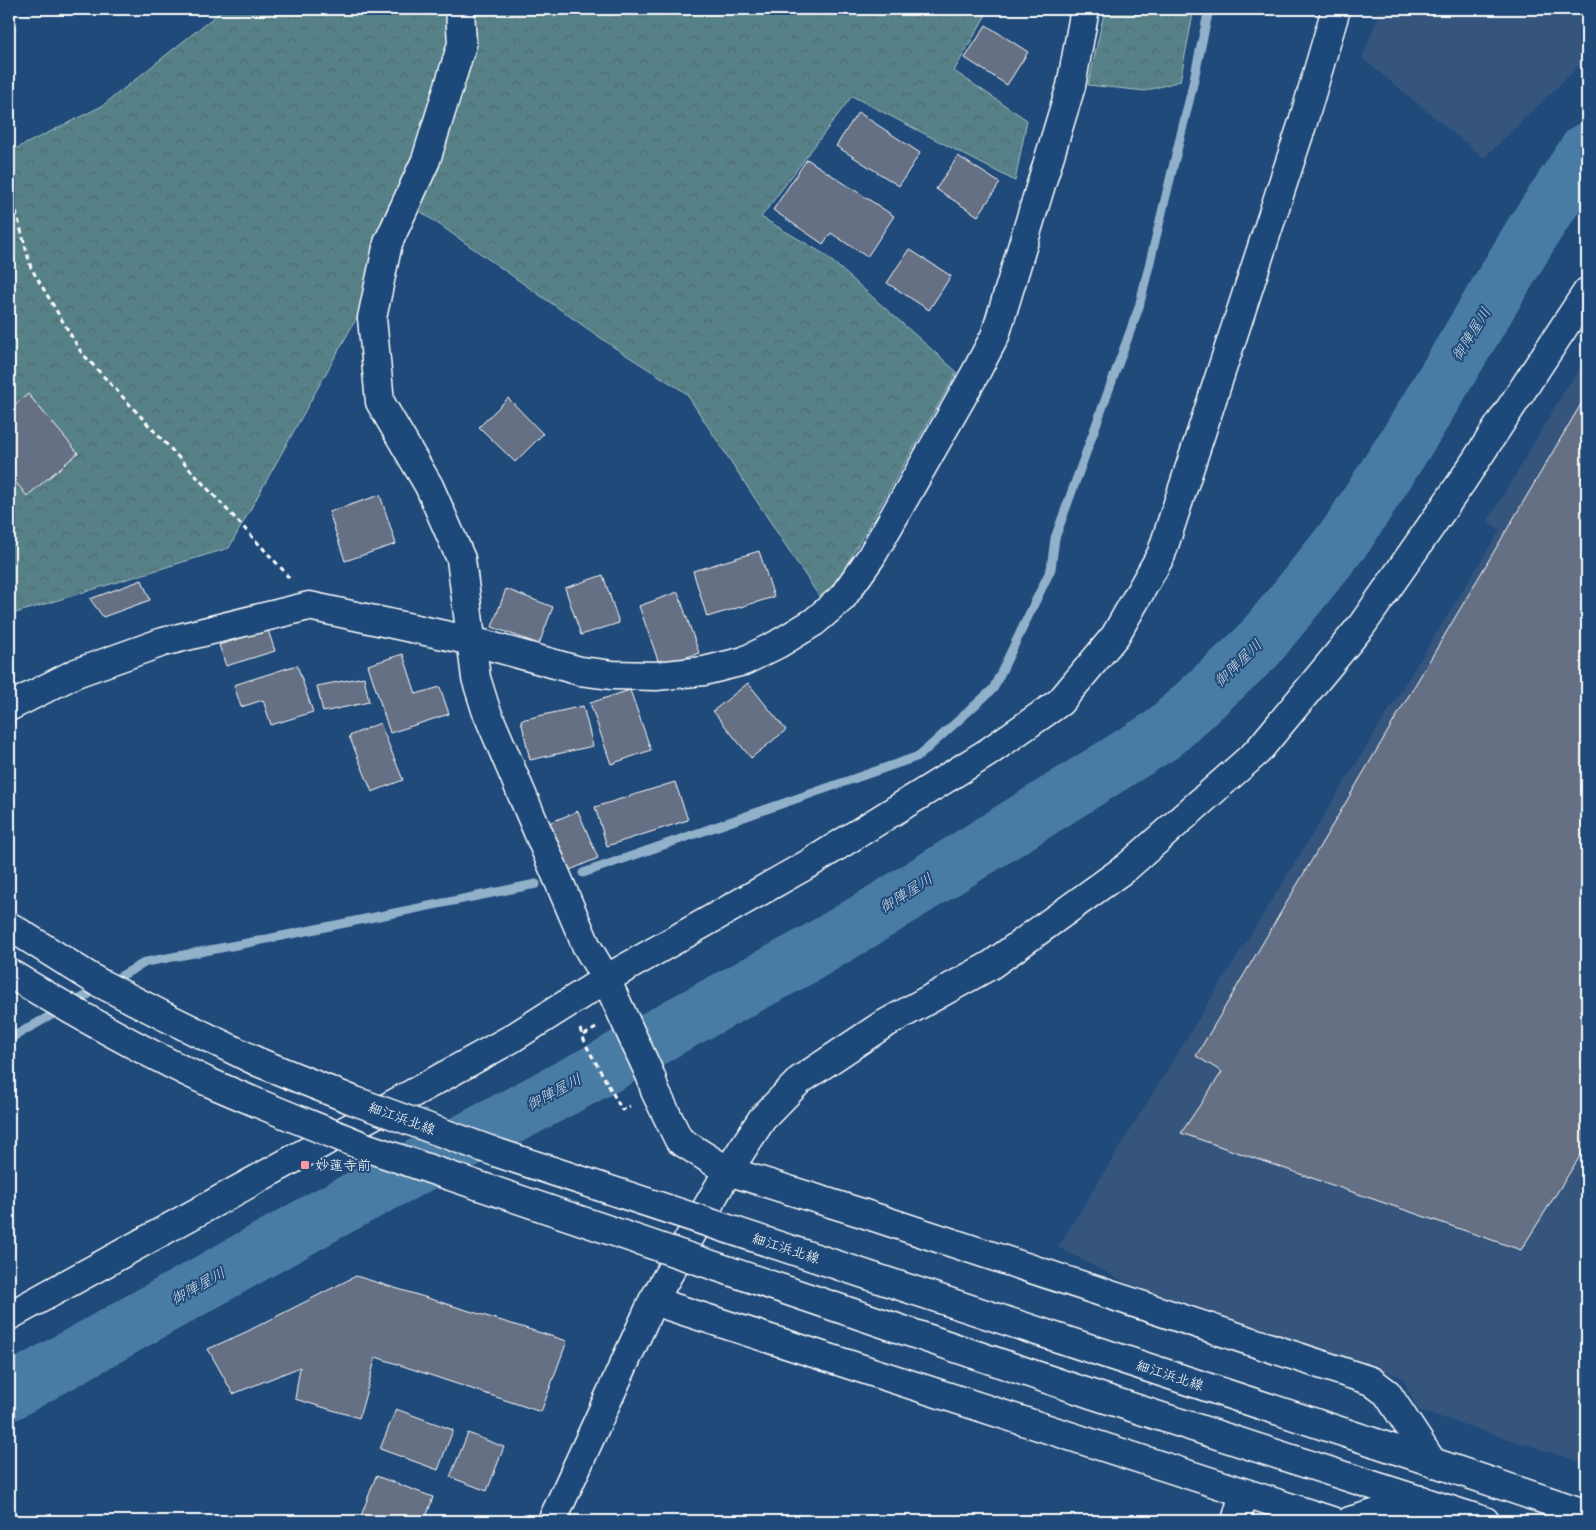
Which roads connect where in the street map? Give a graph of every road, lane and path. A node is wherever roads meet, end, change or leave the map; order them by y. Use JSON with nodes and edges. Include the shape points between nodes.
{"nodes":[{"id":1,"x":460,"y":9,"type":"edge"},
{"id":2,"x":1085,"y":9,"type":"edge"},
{"id":3,"x":1336,"y":9,"type":"edge"},
{"id":4,"x":9,"y":185,"type":"edge"},
{"id":5,"x":1587,"y":292,"type":"edge"},
{"id":6,"x":308,"y":606,"type":"junction"},
{"id":7,"x":472,"y":641,"type":"junction"},
{"id":8,"x":9,"y":707,"type":"edge"},
{"id":9,"x":9,"y":926,"type":"edge"},
{"id":10,"x":9,"y":973,"type":"edge"},
{"id":11,"x":606,"y":979,"type":"junction"},
{"id":12,"x":586,"y":1045,"type":"dead end"},
{"id":13,"x":617,"y":1101,"type":"dead end"},
{"id":14,"x":728,"y":1171,"type":"junction"},
{"id":15,"x":653,"y":1301,"type":"junction"},
{"id":16,"x":9,"y":1316,"type":"edge"},
{"id":17,"x":1433,"y":1463,"type":"junction"},
{"id":18,"x":1244,"y":1493,"type":"junction"},
{"id":19,"x":1422,"y":1500,"type":"junction"},
{"id":20,"x":1587,"y":1514,"type":"edge"},
{"id":21,"x":552,"y":1521,"type":"edge"},
{"id":22,"x":1236,"y":1521,"type":"edge"},
{"id":23,"x":1332,"y":1521,"type":"edge"},
{"id":24,"x":1350,"y":1521,"type":"edge"},
{"id":25,"x":1485,"y":1521,"type":"edge"}],
"edges":[{"from":1,"to":7,"type":"street","via":[[462,44],[426,160],[388,243],[372,318],[380,402],[429,486],[461,559]]},
{"from":2,"to":7,"type":"street","via":[[1071,86],[995,336],[871,557],[842,598],[814,622],[778,644],[744,661],[704,671],[656,676],[580,671]]},
{"from":3,"to":11,"type":"street","via":[[1303,122],[1161,555],[1115,636],[1060,702],[987,753],[810,862]]},
{"from":4,"to":6,"type":"path","via":[[31,268],[81,352],[283,570]]},
{"from":5,"to":14,"type":"street","via":[[1362,625],[1257,752],[1127,867],[1015,948],[991,965],[881,1026],[800,1080],[762,1120]]},
{"from":6,"to":7,"type":"street"},
{"from":6,"to":8,"type":"street","via":[[163,642],[76,673]]},
{"from":7,"to":11,"type":"street","via":[[476,678],[486,710],[586,945]]},
{"from":9,"to":17,"type":"street","name":"細江浜北線","bridge":true,"via":[[98,982],[168,1018],[258,1062],[355,1101],[498,1153]]},
{"from":10,"to":19,"type":"street","bridge":true,"via":[[128,1041],[205,1080],[365,1147],[1094,1394]]},
{"from":11,"to":14,"type":"street","via":[[679,1140]]},
{"from":11,"to":16,"type":"street","via":[[511,1038]]},
{"from":12,"to":13,"type":"path"},
{"from":14,"to":15,"type":"street"},
{"from":14,"to":17,"type":"street","via":[[1371,1381],[1387,1393]]},
{"from":15,"to":18,"type":"street"},
{"from":15,"to":21,"type":"street"},
{"from":17,"to":20,"type":"street","name":"細江浜北線"},
{"from":18,"to":22,"type":"street"},
{"from":18,"to":23,"type":"street"},
{"from":19,"to":24,"type":"street"},
{"from":19,"to":25,"type":"street"}]}
